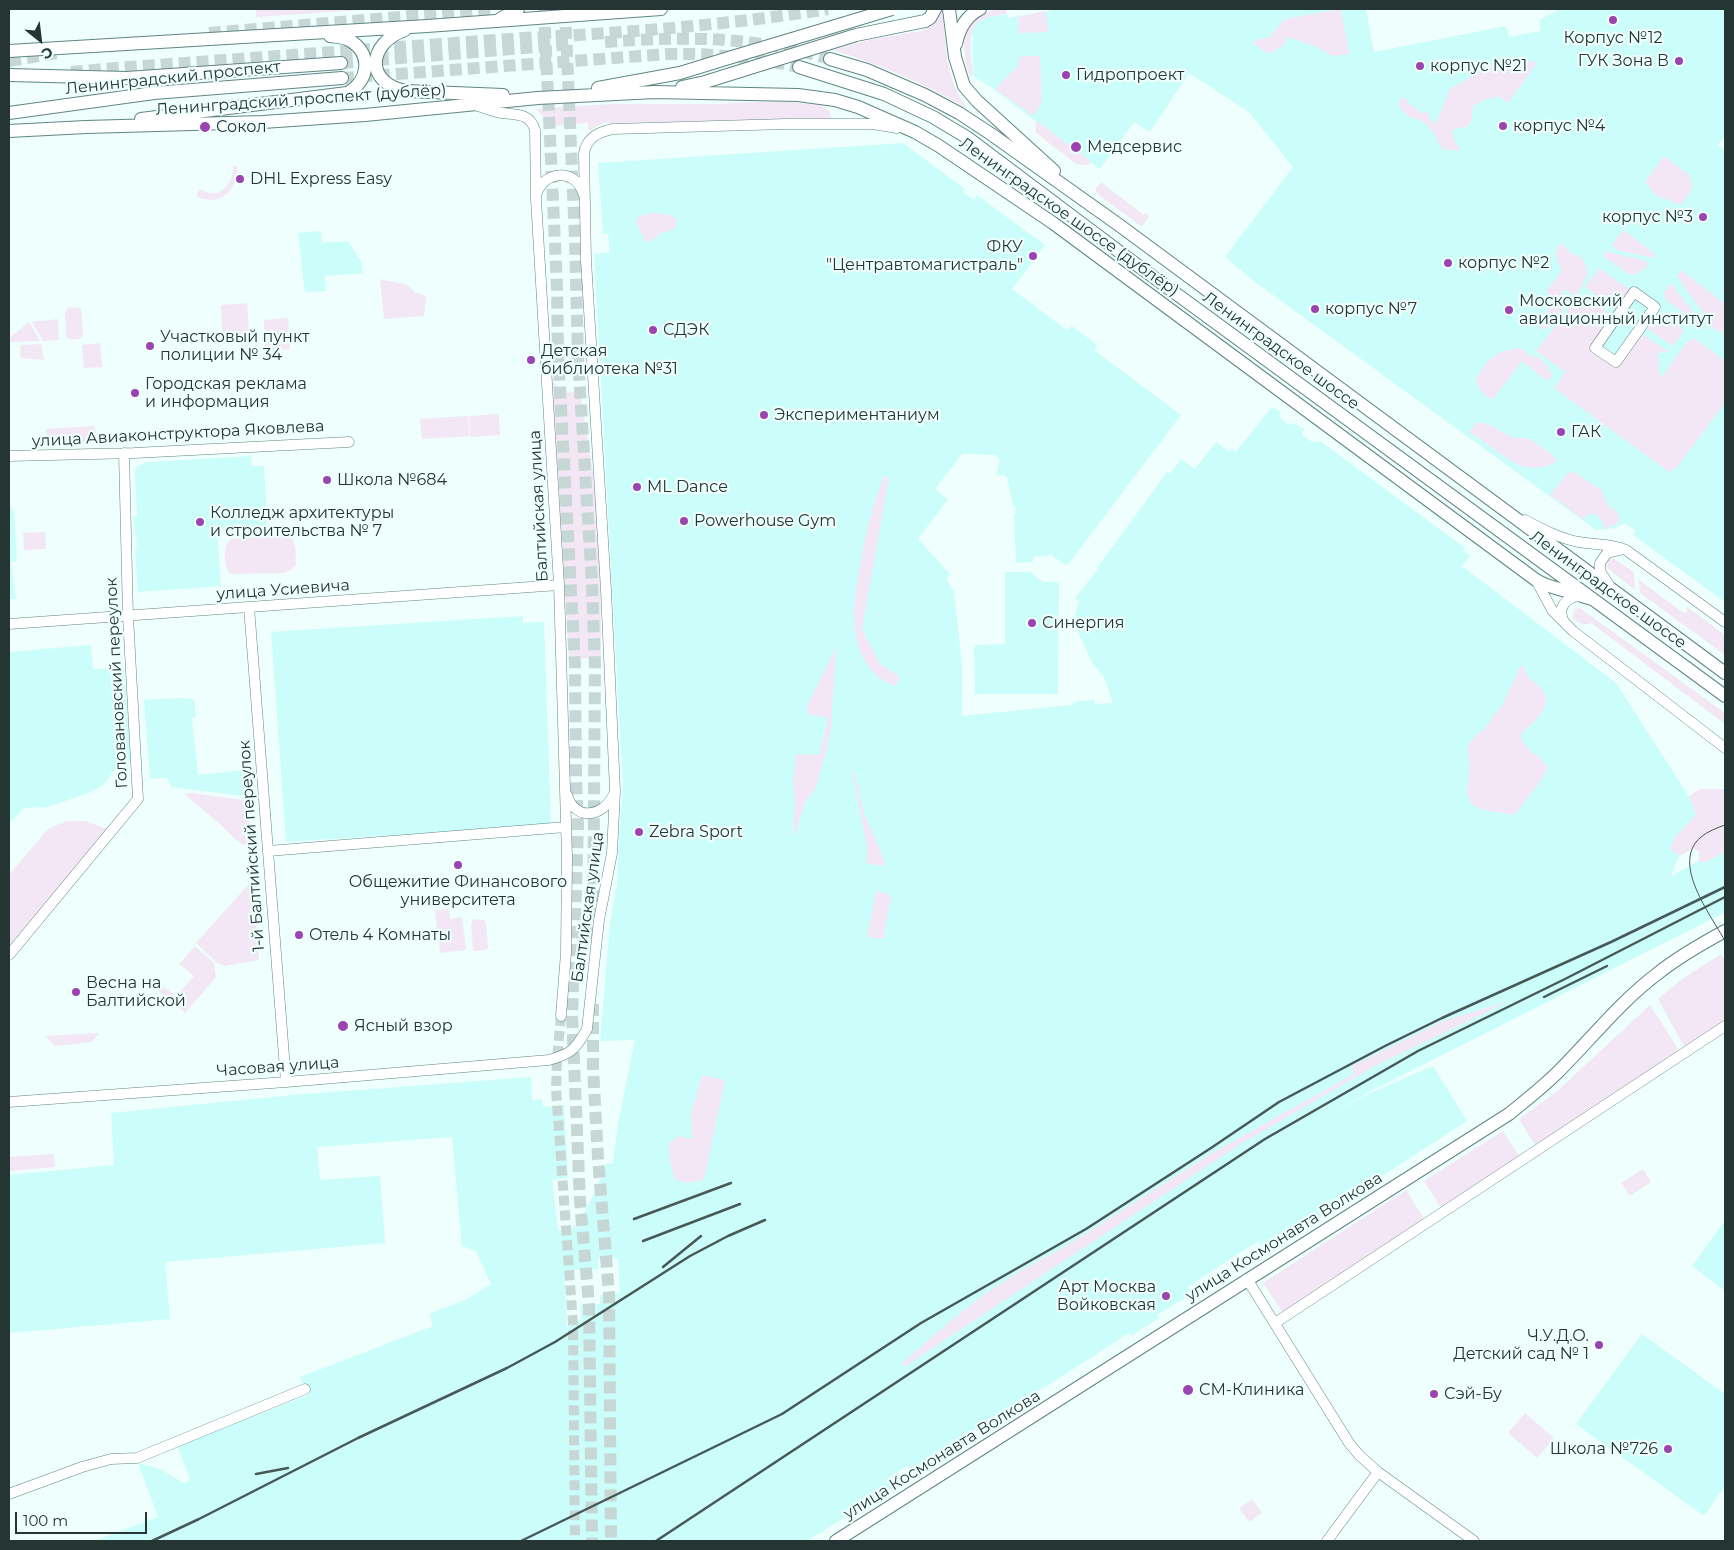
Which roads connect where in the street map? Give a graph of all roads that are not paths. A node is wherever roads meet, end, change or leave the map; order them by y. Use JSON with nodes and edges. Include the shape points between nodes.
{"nodes":[{"id":1,"x":518,"y":9,"type":"edge"},
{"id":2,"x":661,"y":9,"type":"edge"},
{"id":3,"x":892,"y":9,"type":"edge"},
{"id":4,"x":936,"y":9,"type":"edge"},
{"id":5,"x":948,"y":9,"type":"edge"},
{"id":6,"x":980,"y":9,"type":"edge"},
{"id":7,"x":627,"y":10,"type":"edge"},
{"id":8,"x":496,"y":21,"type":"junction"},
{"id":9,"x":427,"y":26,"type":"junction"},
{"id":10,"x":299,"y":32,"type":"junction"},
{"id":11,"x":9,"y":51,"type":"edge"},
{"id":12,"x":954,"y":51,"type":"junction"},
{"id":13,"x":830,"y":59,"type":"tunnel mouth"},
{"id":14,"x":341,"y":63,"type":"tunnel mouth"},
{"id":15,"x":799,"y":67,"type":"tunnel mouth"},
{"id":16,"x":9,"y":75,"type":"edge"},
{"id":17,"x":342,"y":78,"type":"tunnel mouth"},
{"id":18,"x":655,"y":92,"type":"junction"},
{"id":19,"x":566,"y":96,"type":"junction"},
{"id":20,"x":538,"y":98,"type":"junction"},
{"id":21,"x":473,"y":104,"type":"junction"},
{"id":22,"x":9,"y":113,"type":"edge"},
{"id":23,"x":86,"y":127,"type":"junction"},
{"id":24,"x":9,"y":131,"type":"edge"},
{"id":25,"x":915,"y":132,"type":"junction"},
{"id":26,"x":585,"y":198,"type":"junction"},
{"id":27,"x":536,"y":199,"type":"junction"},
{"id":28,"x":1053,"y":223,"type":"junction"},
{"id":29,"x":1119,"y":225,"type":"junction"},
{"id":30,"x":1137,"y":265,"type":"junction"},
{"id":31,"x":1655,"y":307,"type":"joint"},
{"id":32,"x":349,"y":442,"type":"dead end"},
{"id":33,"x":124,"y":454,"type":"junction"},
{"id":34,"x":9,"y":456,"type":"edge"},
{"id":35,"x":1502,"y":509,"type":"junction"},
{"id":36,"x":1626,"y":550,"type":"junction"},
{"id":37,"x":1536,"y":580,"type":"junction"},
{"id":38,"x":559,"y":586,"type":"junction"},
{"id":39,"x":1612,"y":589,"type":"junction"},
{"id":40,"x":1579,"y":596,"type":"junction"},
{"id":41,"x":1592,"y":599,"type":"junction"},
{"id":42,"x":249,"y":607,"type":"junction"},
{"id":43,"x":128,"y":616,"type":"junction"},
{"id":44,"x":1725,"y":622,"type":"edge"},
{"id":45,"x":9,"y":624,"type":"edge"},
{"id":46,"x":1568,"y":627,"type":"junction"},
{"id":47,"x":1725,"y":672,"type":"edge"},
{"id":48,"x":1725,"y":696,"type":"edge"},
{"id":49,"x":1725,"y":748,"type":"edge"},
{"id":50,"x":565,"y":788,"type":"junction"},
{"id":51,"x":615,"y":791,"type":"junction"},
{"id":52,"x":566,"y":827,"type":"junction"},
{"id":53,"x":268,"y":851,"type":"junction"},
{"id":54,"x":1725,"y":931,"type":"edge"},
{"id":55,"x":9,"y":955,"type":"edge"},
{"id":56,"x":561,"y":1016,"type":"tunnel mouth"},
{"id":57,"x":1725,"y":1026,"type":"edge"},
{"id":58,"x":549,"y":1060,"type":"joint"},
{"id":59,"x":286,"y":1082,"type":"junction"},
{"id":60,"x":9,"y":1102,"type":"edge"},
{"id":61,"x":1247,"y":1279,"type":"junction"},
{"id":62,"x":1275,"y":1323,"type":"junction"},
{"id":63,"x":305,"y":1389,"type":"dead end"},
{"id":64,"x":1378,"y":1472,"type":"junction"},
{"id":65,"x":9,"y":1494,"type":"edge"},
{"id":66,"x":836,"y":1541,"type":"edge"},
{"id":67,"x":1327,"y":1541,"type":"edge"},
{"id":68,"x":1474,"y":1541,"type":"edge"}],
"edges":[{"from":1,"to":8,"type":"main road"},
{"from":2,"to":7,"type":"main road"},
{"from":3,"to":19,"type":"main road","bridge":true,"via":[[672,75]]},
{"from":4,"to":18,"type":"main road","via":[[925,21],[856,35],[705,82]]},
{"from":5,"to":12,"type":"main road"},
{"from":6,"to":12,"type":"main road","via":[[964,22]]},
{"from":7,"to":8,"type":"main road"},
{"from":8,"to":9,"type":"main road"},
{"from":9,"to":10,"type":"main road"},
{"from":9,"to":20,"type":"main road","via":[[397,33],[382,44],[375,60],[379,76],[387,84],[406,91]]},
{"from":10,"to":11,"type":"main road"},
{"from":10,"to":23,"type":"main road","via":[[340,37],[356,45],[366,66],[361,83],[340,95]]},
{"from":12,"to":29,"type":"main road","via":[[960,77],[971,95],[1024,145]]},
{"from":13,"to":29,"type":"main road","name":"Ленинградское шоссе","via":[[890,79],[941,103]]},
{"from":14,"to":16,"type":"main road","name":"Ленинградский проспект","via":[[127,78]]},
{"from":15,"to":30,"type":"main road","name":"Ленинградское шоссе","via":[[884,94],[950,127]]},
{"from":17,"to":22,"type":"main road","name":"Ленинградский проспект","via":[[154,94]]},
{"from":18,"to":19,"type":"main road","name":"Ленинградское шоссе (дублёр)"},
{"from":18,"to":25,"type":"main road","name":"Ленинградское шоссе (дублёр)","via":[[772,93],[817,97],[858,107]]},
{"from":19,"to":20,"type":"main road","name":"Ленинградский проспект (дублёр)"},
{"from":20,"to":21,"type":"main road","name":"Ленинградский проспект (дублёр)"},
{"from":21,"to":23,"type":"main road","name":"Ленинградский проспект (дублёр)","via":[[263,122]]},
{"from":21,"to":27,"type":"street","name":"Балтийская улица","via":[[500,113],[524,116],[532,121],[536,130]]},
{"from":23,"to":24,"type":"main road","name":"Ленинградский проспект (дублёр)"},
{"from":25,"to":26,"type":"street","name":"Балтийская улица","via":[[873,124],[613,129],[598,134],[587,144],[584,154]]},
{"from":25,"to":28,"type":"main road","name":"Ленинградское шоссе (дублёр)","via":[[956,156]]},
{"from":26,"to":27,"type":"street","via":[[575,180],[562,175],[554,176],[542,185]]},
{"from":26,"to":51,"type":"street","name":"Балтийская улица"},
{"from":27,"to":38,"type":"street","name":"Балтийская улица"},
{"from":28,"to":30,"type":"main road"},
{"from":28,"to":37,"type":"main road","name":"Ленинградское шоссе (дублёр)"},
{"from":29,"to":35,"type":"main road","name":"Ленинградское шоссе"},
{"from":30,"to":41,"type":"main road","name":"Ленинградское шоссе"},
{"from":31,"to":31,"type":"street","via":[[1616,362],[1595,348],[1634,292]]},
{"from":32,"to":33,"type":"street","name":"улица Авиаконструктора Яковлева"},
{"from":33,"to":34,"type":"street","name":"улица Авиаконструктора Яковлева"},
{"from":33,"to":43,"type":"street","name":"Головановский переулок"},
{"from":35,"to":36,"type":"street","via":[[1570,540]]},
{"from":35,"to":39,"type":"main road","name":"Ленинградское шоссе"},
{"from":36,"to":39,"type":"street","via":[[1607,553],[1600,563],[1600,571]]},
{"from":36,"to":44,"type":"street"},
{"from":37,"to":40,"type":"main road","name":"Ленинградское шоссе (дублёр)"},
{"from":37,"to":46,"type":"street","via":[[1552,610]]},
{"from":38,"to":42,"type":"street","name":"улица Усиевича"},
{"from":38,"to":50,"type":"street","name":"Балтийская улица"},
{"from":39,"to":47,"type":"main road","name":"Ленинградское шоссе"},
{"from":40,"to":41,"type":"main road","name":"Ленинградское шоссе (дублёр)"},
{"from":40,"to":46,"type":"street","via":[[1568,599],[1561,609]]},
{"from":41,"to":48,"type":"main road","name":"Ленинградское шоссе"},
{"from":42,"to":43,"type":"street","name":"улица Усиевича"},
{"from":42,"to":53,"type":"street","name":"1-й Балтийский переулок"},
{"from":43,"to":45,"type":"street","name":"улица Усиевича"},
{"from":43,"to":55,"type":"street","name":"Головановский переулок","via":[[138,799]]},
{"from":46,"to":49,"type":"street"},
{"from":50,"to":51,"type":"street","via":[[572,806],[586,814],[603,809]]},
{"from":50,"to":52,"type":"street","name":"Балтийская улица"},
{"from":51,"to":58,"type":"street","name":"Балтийская улица","via":[[612,853],[599,920],[587,1029],[578,1045],[564,1056]]},
{"from":52,"to":53,"type":"street"},
{"from":52,"to":56,"type":"street","name":"Балтийская улица","via":[[568,889]]},
{"from":53,"to":59,"type":"street","name":"1-й Балтийский переулок"},
{"from":54,"to":61,"type":"main road","name":"улица Космонавта Волкова","via":[[1656,974],[1547,1083],[1509,1114]]},
{"from":57,"to":62,"type":"street"},
{"from":58,"to":59,"type":"street","name":"Часовая улица"},
{"from":59,"to":60,"type":"street","name":"Часовая улица"},
{"from":61,"to":62,"type":"street"},
{"from":61,"to":66,"type":"main road","name":"улица Космонавта Волкова"},
{"from":62,"to":64,"type":"street","via":[[1349,1443]]},
{"from":63,"to":65,"type":"street","via":[[137,1458],[111,1458]]},
{"from":64,"to":67,"type":"street"},
{"from":64,"to":68,"type":"street"}]}
